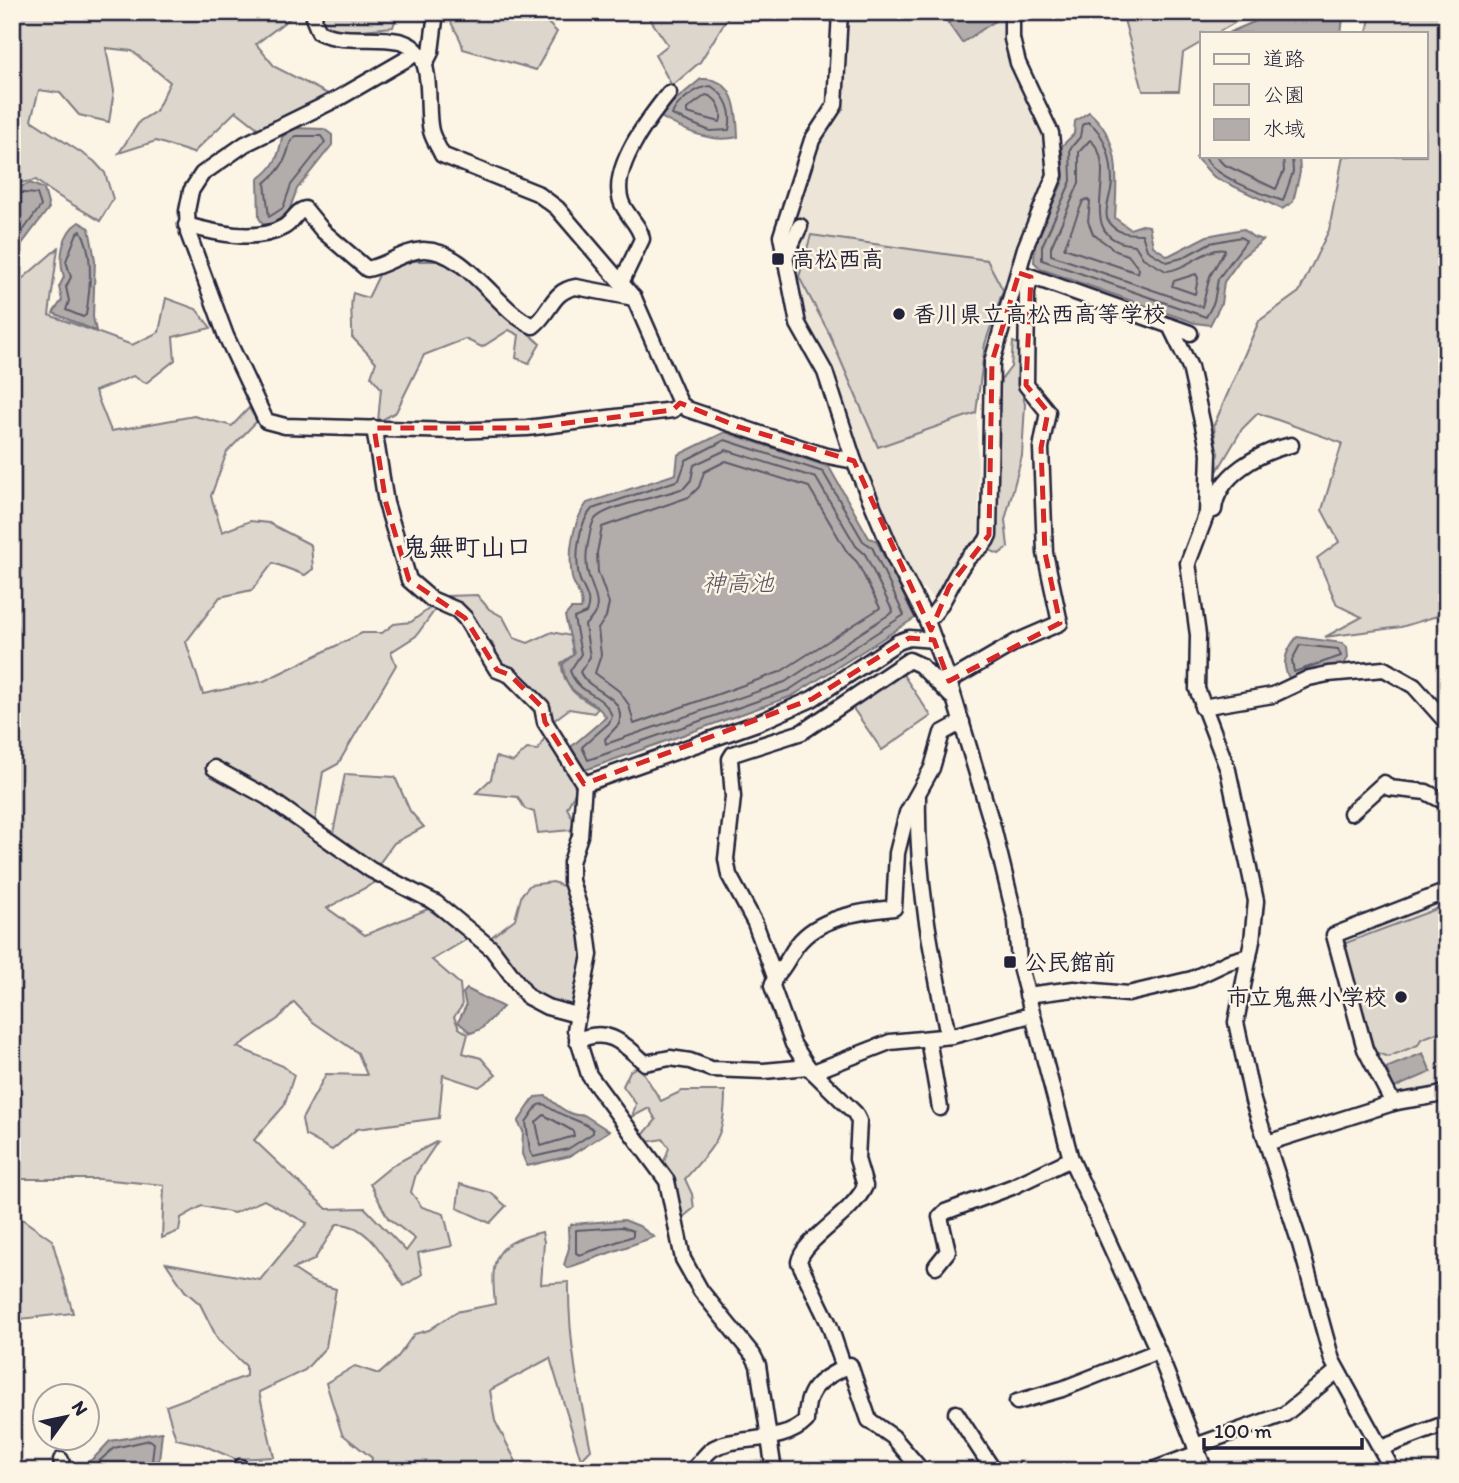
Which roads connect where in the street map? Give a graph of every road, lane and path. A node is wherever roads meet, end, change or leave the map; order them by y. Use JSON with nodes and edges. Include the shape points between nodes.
{"nodes":[{"id":1,"x":315,"y":12,"type":"edge"},
{"id":2,"x":436,"y":12,"type":"edge"},
{"id":3,"x":840,"y":12,"type":"edge"},
{"id":4,"x":1012,"y":12,"type":"edge"},
{"id":5,"x":421,"y":58,"type":"junction"},
{"id":6,"x":669,"y":93,"type":"dead end"},
{"id":7,"x":186,"y":225,"type":"junction"},
{"id":8,"x":800,"y":226,"type":"dead end"},
{"id":9,"x":785,"y":258,"type":"junction"},
{"id":10,"x":1025,"y":275,"type":"junction"},
{"id":11,"x":622,"y":281,"type":"junction"},
{"id":12,"x":634,"y":299,"type":"junction"},
{"id":13,"x":1170,"y":326,"type":"junction"},
{"id":14,"x":1190,"y":333,"type":"dead end"},
{"id":15,"x":680,"y":403,"type":"junction"},
{"id":16,"x":374,"y":428,"type":"junction"},
{"id":17,"x":1291,"y":445,"type":"dead end"},
{"id":18,"x":853,"y":461,"type":"junction"},
{"id":19,"x":1204,"y":528,"type":"junction"},
{"id":20,"x":927,"y":621,"type":"junction"},
{"id":21,"x":934,"y":640,"type":"junction"},
{"id":22,"x":949,"y":681,"type":"junction"},
{"id":23,"x":955,"y":700,"type":"junction"},
{"id":24,"x":1202,"y":707,"type":"junction"},
{"id":25,"x":962,"y":722,"type":"junction"},
{"id":26,"x":1447,"y":723,"type":"edge"},
{"id":27,"x":214,"y":768,"type":"dead end"},
{"id":28,"x":584,"y":784,"type":"junction"},
{"id":29,"x":918,"y":792,"type":"junction"},
{"id":30,"x":1447,"y":803,"type":"edge"},
{"id":31,"x":1351,"y":813,"type":"dead end"},
{"id":32,"x":1447,"y":891,"type":"edge"},
{"id":33,"x":1250,"y":956,"type":"junction"},
{"id":34,"x":775,"y":977,"type":"junction"},
{"id":35,"x":1027,"y":995,"type":"junction"},
{"id":36,"x":578,"y":1015,"type":"junction"},
{"id":37,"x":1031,"y":1015,"type":"junction"},
{"id":38,"x":948,"y":1036,"type":"junction"},
{"id":39,"x":929,"y":1039,"type":"junction"},
{"id":40,"x":577,"y":1041,"type":"junction"},
{"id":41,"x":810,"y":1069,"type":"junction"},
{"id":42,"x":1447,"y":1092,"type":"edge"},
{"id":43,"x":1392,"y":1103,"type":"junction"},
{"id":44,"x":940,"y":1108,"type":"dead end"},
{"id":45,"x":1267,"y":1143,"type":"junction"},
{"id":46,"x":1071,"y":1159,"type":"junction"},
{"id":47,"x":936,"y":1266,"type":"dead end"},
{"id":48,"x":1158,"y":1351,"type":"junction"},
{"id":49,"x":844,"y":1368,"type":"junction"},
{"id":50,"x":1337,"y":1371,"type":"junction"},
{"id":51,"x":1017,"y":1402,"type":"dead end"},
{"id":52,"x":956,"y":1413,"type":"dead end"},
{"id":53,"x":1447,"y":1423,"type":"edge"},
{"id":54,"x":768,"y":1438,"type":"junction"},
{"id":55,"x":1381,"y":1448,"type":"junction"},
{"id":56,"x":1196,"y":1450,"type":"junction"},
{"id":57,"x":692,"y":1471,"type":"edge"},
{"id":58,"x":774,"y":1471,"type":"edge"},
{"id":59,"x":922,"y":1471,"type":"edge"},
{"id":60,"x":993,"y":1471,"type":"edge"},
{"id":61,"x":1150,"y":1471,"type":"edge"},
{"id":62,"x":1205,"y":1471,"type":"edge"},
{"id":63,"x":1393,"y":1471,"type":"edge"}],
"edges":[{"from":1,"to":5,"type":"street","via":[[319,32],[330,37],[402,42]]},
{"from":2,"to":5,"type":"street","via":[[431,52]]},
{"from":3,"to":9,"type":"street","via":[[835,105],[812,140],[781,236]]},
{"from":4,"to":10,"type":"street","via":[[1018,63],[1051,133],[1055,175],[1025,248]]},
{"from":5,"to":7,"type":"street","via":[[216,162],[191,191]]},
{"from":5,"to":11,"type":"street","via":[[431,132],[442,155],[537,193],[557,208]]},
{"from":6,"to":11,"type":"street","via":[[649,118],[618,179],[621,203],[642,239]]},
{"from":7,"to":12,"type":"street","via":[[246,236],[274,231],[305,209],[367,269],[422,250],[437,251],[533,326],[554,296],[567,288]]},
{"from":7,"to":16,"type":"street","via":[[226,336],[266,421],[285,426]]},
{"from":8,"to":9,"type":"street"},
{"from":9,"to":18,"type":"street","via":[[798,324],[825,372]]},
{"from":10,"to":13,"type":"street"},
{"from":10,"to":20,"type":"street","via":[[992,362],[989,535],[985,547],[968,557],[940,609]]},
{"from":10,"to":22,"type":"street","via":[[1026,385],[1048,412],[1041,448],[1045,553],[1060,623],[1016,642]]},
{"from":11,"to":12,"type":"street"},
{"from":12,"to":15,"type":"street"},
{"from":13,"to":14,"type":"street"},
{"from":13,"to":19,"type":"street","via":[[1190,367],[1209,453]]},
{"from":15,"to":16,"type":"street","via":[[673,410],[527,428]]},
{"from":15,"to":18,"type":"street","via":[[738,427]]},
{"from":16,"to":28,"type":"street","via":[[386,503],[409,580],[431,599],[457,610],[497,670],[510,675],[542,707],[545,722]]},
{"from":17,"to":19,"type":"street","via":[[1236,473],[1215,500],[1213,519]]},
{"from":18,"to":20,"type":"street"},
{"from":19,"to":24,"type":"street","via":[[1188,563]]},
{"from":20,"to":21,"type":"street"},
{"from":21,"to":22,"type":"street"},
{"from":21,"to":28,"type":"street","via":[[898,642],[812,699]]},
{"from":22,"to":23,"type":"street"},
{"from":23,"to":25,"type":"street"},
{"from":23,"to":34,"type":"street","via":[[909,660],[802,732],[733,754],[726,859],[729,875],[755,923]]},
{"from":24,"to":26,"type":"street","via":[[1273,695],[1328,674],[1384,669],[1415,686]]},
{"from":24,"to":33,"type":"street","via":[[1228,770],[1244,832],[1256,901]]},
{"from":25,"to":29,"type":"street","via":[[942,733],[932,768]]},
{"from":25,"to":35,"type":"street","via":[[1016,921]]},
{"from":27,"to":36,"type":"street","via":[[267,797],[371,870],[436,903],[492,949],[528,997]]},
{"from":28,"to":36,"type":"street","via":[[580,836],[571,862],[571,881],[590,955]]},
{"from":29,"to":34,"type":"street","via":[[907,813],[897,853],[894,908],[861,912],[808,935]]},
{"from":29,"to":38,"type":"street","via":[[917,847]]},
{"from":30,"to":31,"type":"street","via":[[1426,792],[1389,788],[1384,783]]},
{"from":32,"to":43,"type":"street","via":[[1334,935],[1332,940],[1365,1049]]},
{"from":33,"to":35,"type":"street","via":[[1192,979],[1128,994],[1074,989]]},
{"from":33,"to":45,"type":"street","via":[[1236,1022]]},
{"from":34,"to":41,"type":"street","via":[[772,986],[793,1044]]},
{"from":35,"to":37,"type":"street"},
{"from":36,"to":40,"type":"street"},
{"from":37,"to":38,"type":"street"},
{"from":37,"to":46,"type":"street"},
{"from":38,"to":39,"type":"street"},
{"from":39,"to":41,"type":"street","via":[[890,1042],[860,1056]]},
{"from":39,"to":44,"type":"street"},
{"from":40,"to":41,"type":"street","via":[[601,1034],[616,1037],[645,1063],[670,1058],[711,1069]]},
{"from":40,"to":54,"type":"street","via":[[589,1075],[667,1181],[683,1259],[701,1291],[758,1365]]},
{"from":41,"to":49,"type":"street","via":[[859,1121],[857,1159],[865,1186],[835,1223],[801,1252],[799,1262]]},
{"from":42,"to":43,"type":"street"},
{"from":43,"to":45,"type":"street"},
{"from":45,"to":50,"type":"street"},
{"from":46,"to":47,"type":"street","via":[[945,1212],[940,1217],[948,1251]]},
{"from":46,"to":48,"type":"street"},
{"from":48,"to":51,"type":"street"},
{"from":48,"to":56,"type":"street"},
{"from":49,"to":54,"type":"street","via":[[814,1386],[802,1425]]},
{"from":49,"to":59,"type":"street","via":[[850,1365],[869,1420],[893,1437]]},
{"from":50,"to":55,"type":"street"},
{"from":50,"to":56,"type":"street","via":[[1285,1414]]},
{"from":52,"to":60,"type":"street"},
{"from":53,"to":55,"type":"street","via":[[1425,1437]]},
{"from":54,"to":57,"type":"street","via":[[712,1450]]},
{"from":54,"to":58,"type":"street"},
{"from":55,"to":63,"type":"street"},
{"from":56,"to":61,"type":"street"},
{"from":56,"to":62,"type":"street"}]}
